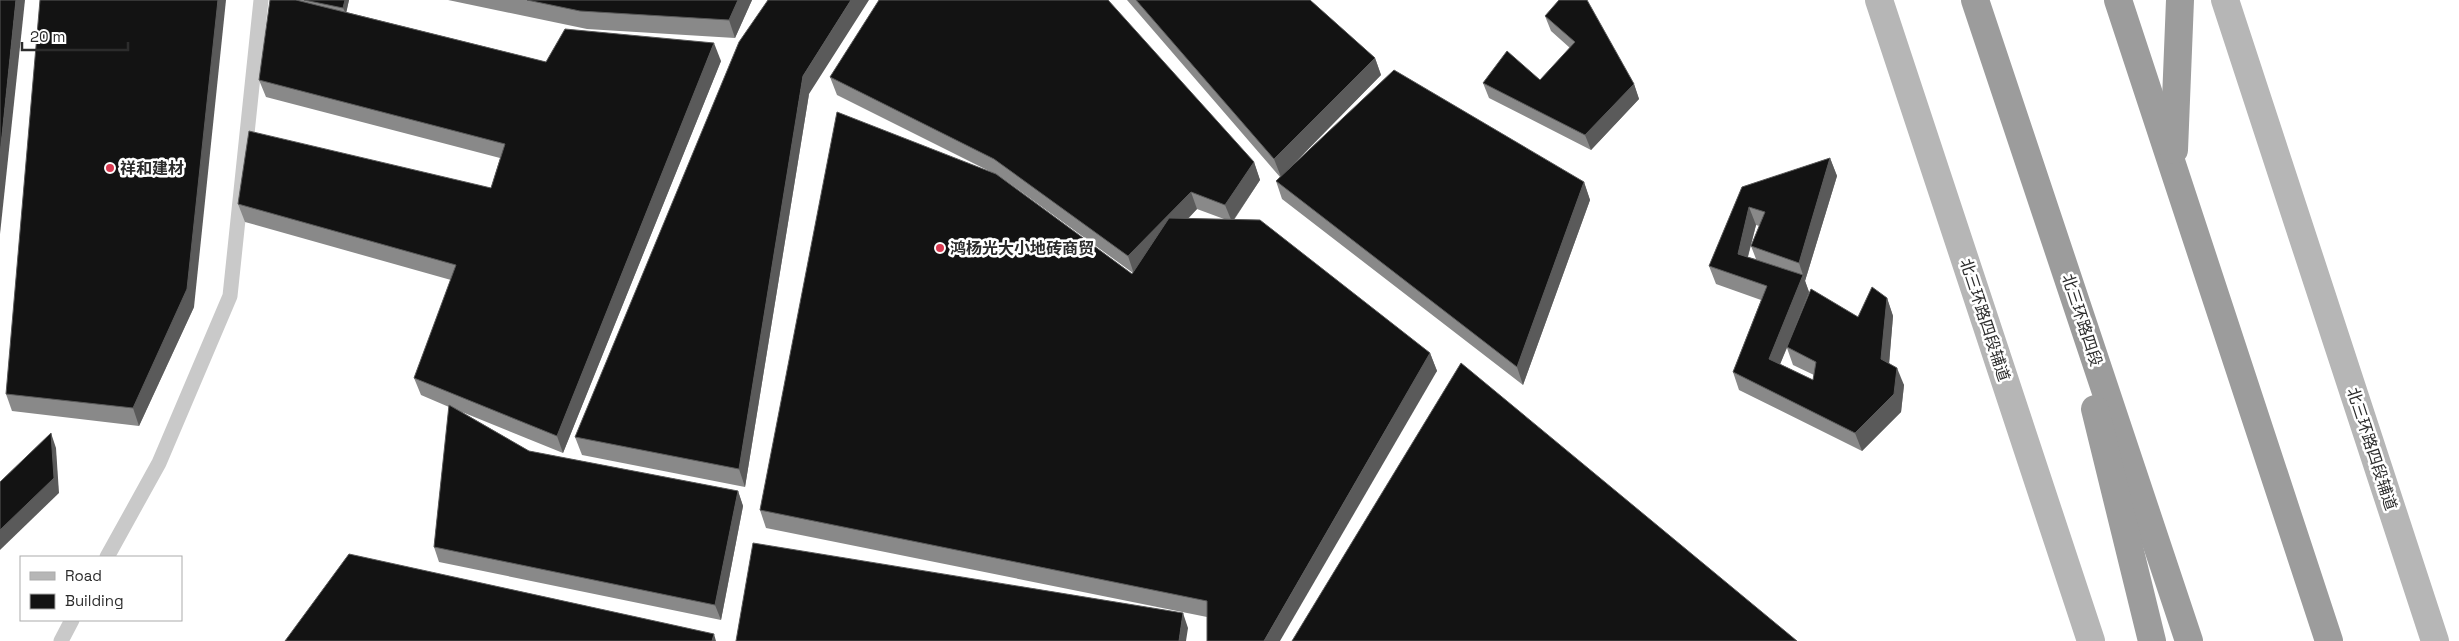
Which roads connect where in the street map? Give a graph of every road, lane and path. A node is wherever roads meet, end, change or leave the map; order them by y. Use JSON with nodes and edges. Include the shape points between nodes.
{"nodes":[{"id":1,"x":261,"y":0,"type":"edge"},
{"id":2,"x":1879,"y":0,"type":"edge"},
{"id":3,"x":1975,"y":0,"type":"edge"},
{"id":4,"x":2118,"y":0,"type":"edge"},
{"id":5,"x":2180,"y":0,"type":"edge"},
{"id":6,"x":2225,"y":0,"type":"edge"},
{"id":7,"x":2173,"y":166,"type":"junction"},
{"id":8,"x":2046,"y":213,"type":"junction"},
{"id":9,"x":108,"y":556,"type":"edge"},
{"id":10,"x":71,"y":621,"type":"edge"},
{"id":11,"x":61,"y":641,"type":"edge"},
{"id":12,"x":2091,"y":641,"type":"edge"},
{"id":13,"x":2152,"y":641,"type":"edge"},
{"id":14,"x":2189,"y":641,"type":"edge"},
{"id":15,"x":2329,"y":641,"type":"edge"},
{"id":16,"x":2435,"y":641,"type":"edge"}],
"edges":[{"from":1,"to":9,"type":"lane","via":[[230,296],[159,463]]},
{"from":2,"to":12,"type":"main road","name":"北三环路四段辅道"},
{"from":3,"to":8,"type":"highway","name":"北三环路四段"},
{"from":4,"to":7,"type":"highway"},
{"from":5,"to":7,"type":"highway"},
{"from":6,"to":16,"type":"main road","name":"北三环路四段辅道"},
{"from":7,"to":15,"type":"highway"},
{"from":8,"to":13,"type":"highway"},
{"from":8,"to":14,"type":"highway","name":"北三环路四段"},
{"from":10,"to":11,"type":"lane"}]}
